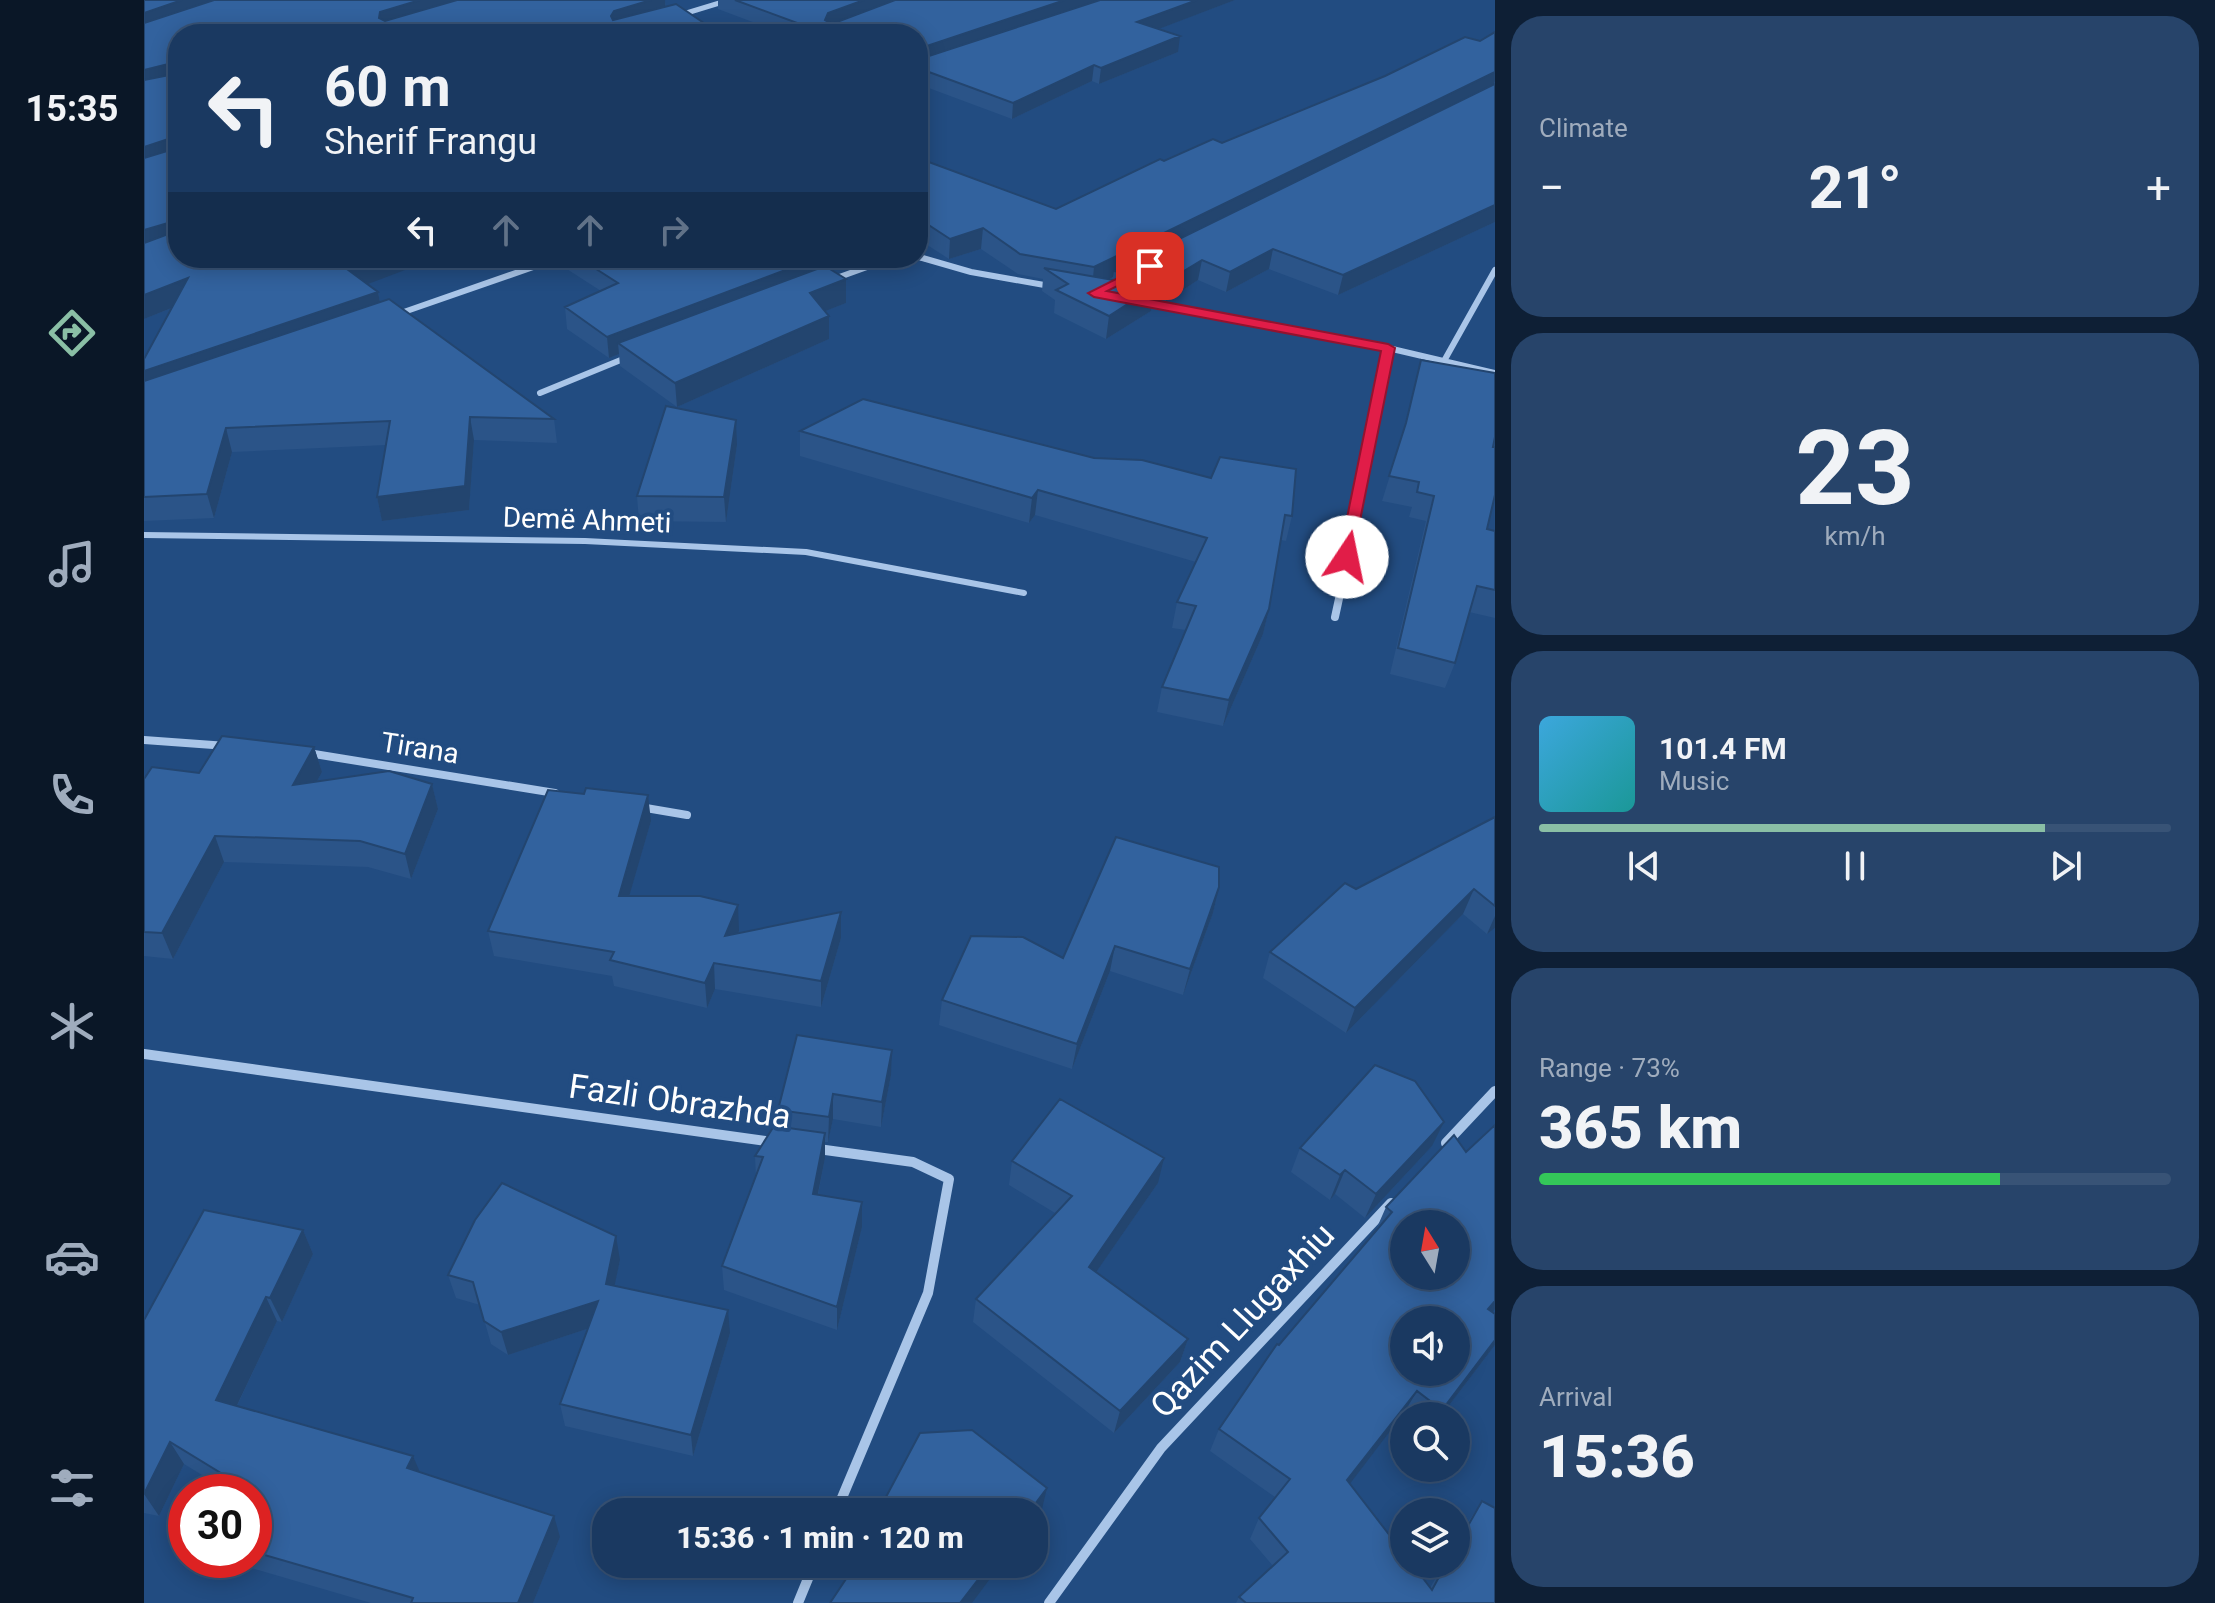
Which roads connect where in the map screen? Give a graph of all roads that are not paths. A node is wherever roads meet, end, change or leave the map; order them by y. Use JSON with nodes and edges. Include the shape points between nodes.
{"nodes":[{"id":1,"x":729,"y":0,"type":"edge"},
{"id":2,"x":678,"y":16,"type":"edge"},
{"id":3,"x":928,"y":260,"type":"edge"},
{"id":4,"x":530,"y":268,"type":"edge"},
{"id":5,"x":865,"y":268,"type":"edge"},
{"id":6,"x":1495,"y":270,"type":"edge"},
{"id":7,"x":819,"y":285,"type":"edge"},
{"id":8,"x":1063,"y":288,"type":"edge"},
{"id":9,"x":1140,"y":302,"type":"edge"},
{"id":10,"x":393,"y":316,"type":"edge"},
{"id":11,"x":1388,"y":348,"type":"junction"},
{"id":12,"x":634,"y":354,"type":"edge"},
{"id":13,"x":1444,"y":361,"type":"junction"},
{"id":14,"x":1495,"y":373,"type":"edge"},
{"id":15,"x":540,"y":393,"type":"dead end"},
{"id":16,"x":144,"y":535,"type":"edge"},
{"id":17,"x":1024,"y":593,"type":"dead end"},
{"id":18,"x":1335,"y":617,"type":"dead end"},
{"id":19,"x":144,"y":740,"type":"edge"},
{"id":20,"x":233,"y":747,"type":"edge"},
{"id":21,"x":292,"y":752,"type":"edge"},
{"id":22,"x":565,"y":795,"type":"edge"},
{"id":23,"x":626,"y":805,"type":"edge"},
{"id":24,"x":687,"y":815,"type":"dead end"},
{"id":25,"x":144,"y":1054,"type":"edge"},
{"id":26,"x":1495,"y":1091,"type":"edge"},
{"id":27,"x":789,"y":1144,"type":"edge"},
{"id":28,"x":804,"y":1147,"type":"edge"},
{"id":29,"x":1441,"y":1149,"type":"edge"},
{"id":30,"x":1398,"y":1195,"type":"edge"},
{"id":31,"x":842,"y":1498,"type":"edge"},
{"id":32,"x":808,"y":1578,"type":"edge"},
{"id":33,"x":798,"y":1603,"type":"edge"},
{"id":34,"x":1049,"y":1603,"type":"edge"}],
"edges":[{"from":1,"to":2,"type":"street"},
{"from":3,"to":8,"type":"street"},
{"from":4,"to":10,"type":"street"},
{"from":5,"to":7,"type":"street"},
{"from":6,"to":13,"type":"street"},
{"from":9,"to":11,"type":"street"},
{"from":11,"to":13,"type":"street"},
{"from":11,"to":18,"type":"street"},
{"from":12,"to":15,"type":"street"},
{"from":13,"to":14,"type":"street"},
{"from":16,"to":17,"type":"street","name":"Demë Ahmeti","via":[[585,541],[806,552]]},
{"from":19,"to":20,"type":"street"},
{"from":21,"to":22,"type":"street","name":"Tirana"},
{"from":23,"to":24,"type":"street"},
{"from":25,"to":27,"type":"street","name":"Fazli Obrazhda"},
{"from":26,"to":29,"type":"street"},
{"from":28,"to":31,"type":"street","name":"Fazli Obrazhda","via":[[913,1162],[949,1179],[928,1293]]},
{"from":30,"to":34,"type":"street","name":"Qazim Llugaxhiu","via":[[1161,1448]]},
{"from":32,"to":33,"type":"street"}]}
